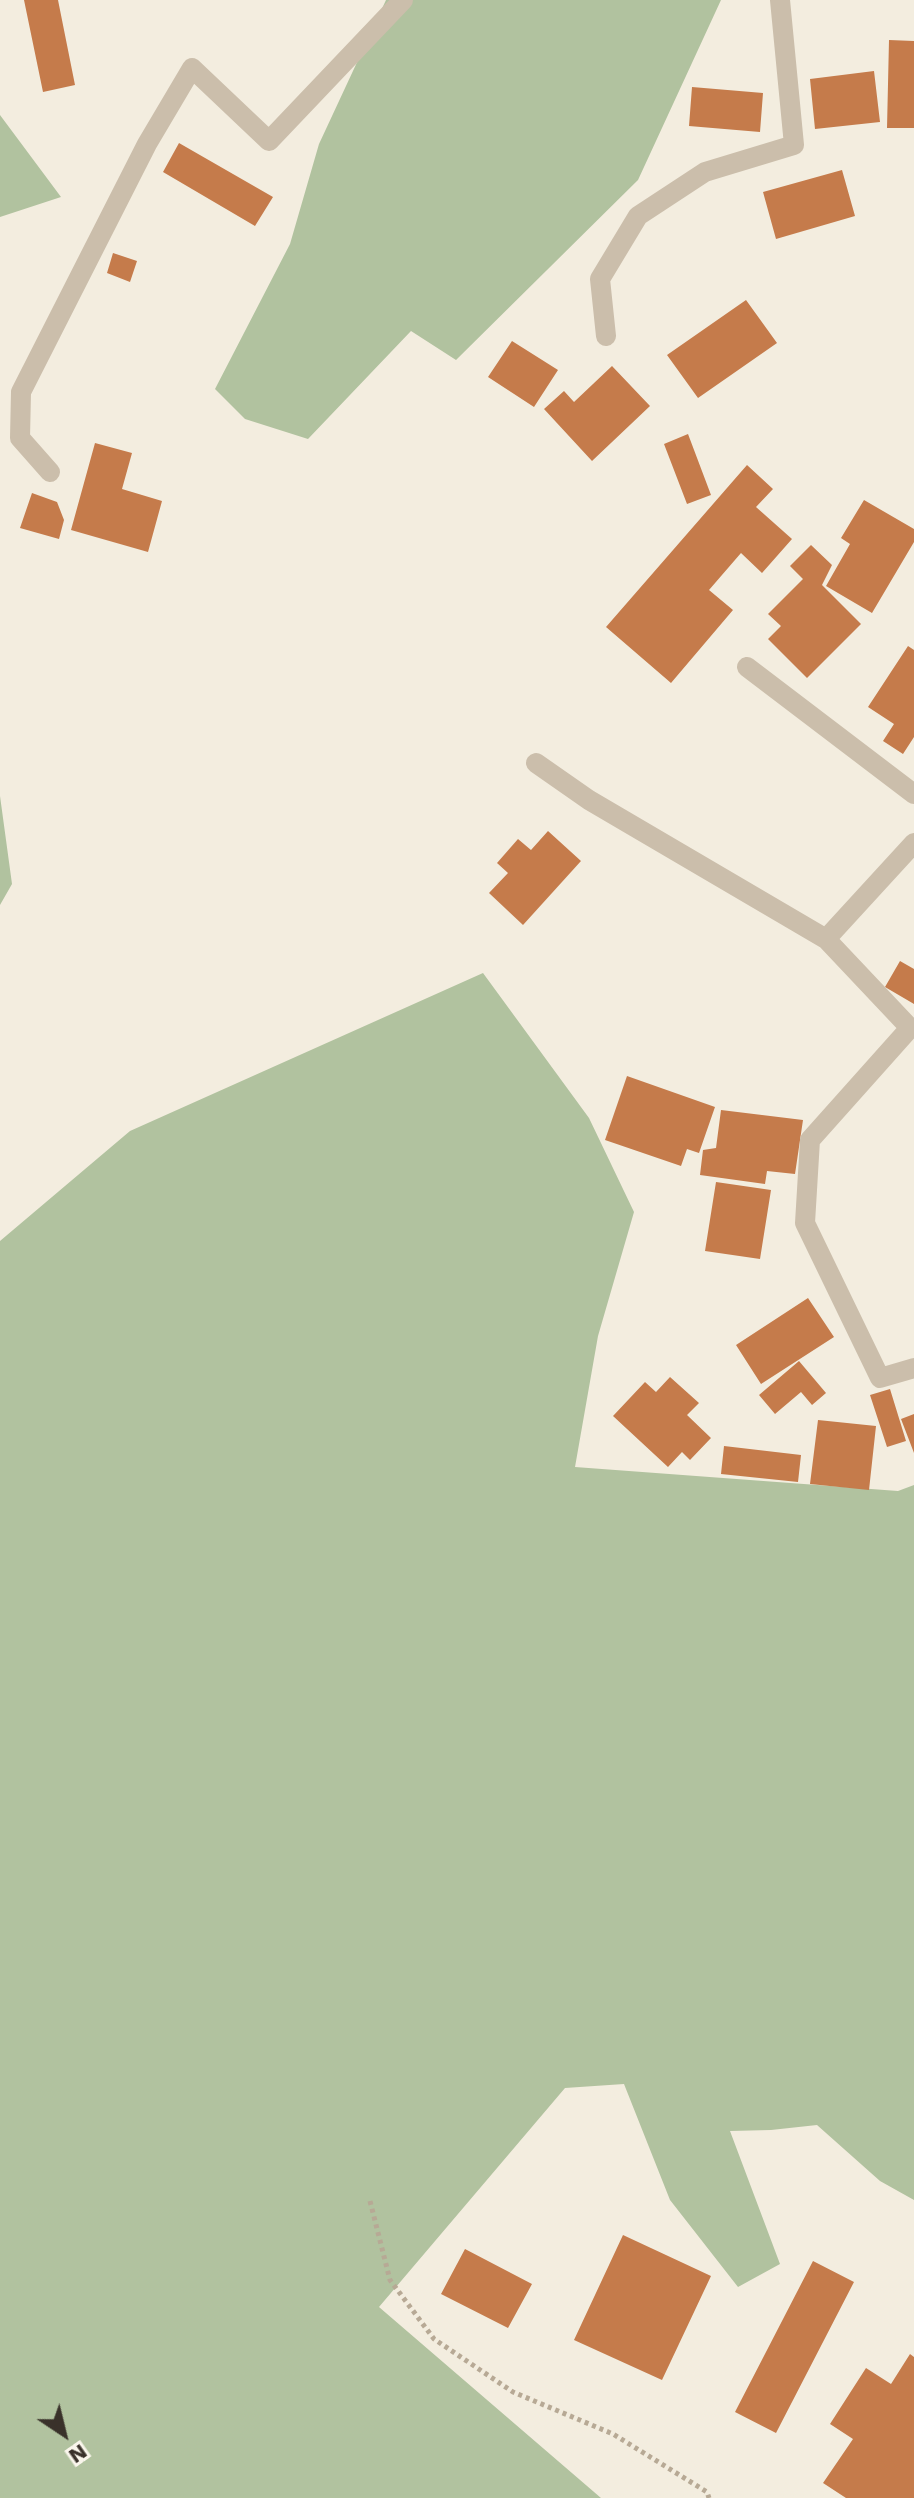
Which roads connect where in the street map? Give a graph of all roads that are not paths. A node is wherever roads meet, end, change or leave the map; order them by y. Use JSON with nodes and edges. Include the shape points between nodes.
{"nodes":[{"id":1,"x":403,"y":0,"type":"edge"},
{"id":2,"x":780,"y":0,"type":"edge"},
{"id":3,"x":606,"y":336,"type":"dead end"},
{"id":4,"x":50,"y":472,"type":"dead end"},
{"id":5,"x":747,"y":667,"type":"dead end"},
{"id":6,"x":536,"y":763,"type":"dead end"},
{"id":7,"x":914,"y":794,"type":"edge"},
{"id":8,"x":914,"y":843,"type":"edge"},
{"id":9,"x":826,"y":939,"type":"junction"},
{"id":10,"x":912,"y":1028,"type":"edge"},
{"id":11,"x":914,"y":1368,"type":"edge"}],
"edges":[{"from":1,"to":4,"type":"street","via":[[269,141],[192,68],[147,144],[21,392],[20,438]]},
{"from":2,"to":3,"type":"street","via":[[794,145],[705,172],[638,216],[600,279]]},
{"from":5,"to":7,"type":"street"},
{"from":6,"to":9,"type":"street","via":[[589,800]]},
{"from":8,"to":9,"type":"street"},
{"from":9,"to":10,"type":"street"},
{"from":10,"to":11,"type":"street","via":[[810,1140],[805,1223],[880,1378]]}]}
